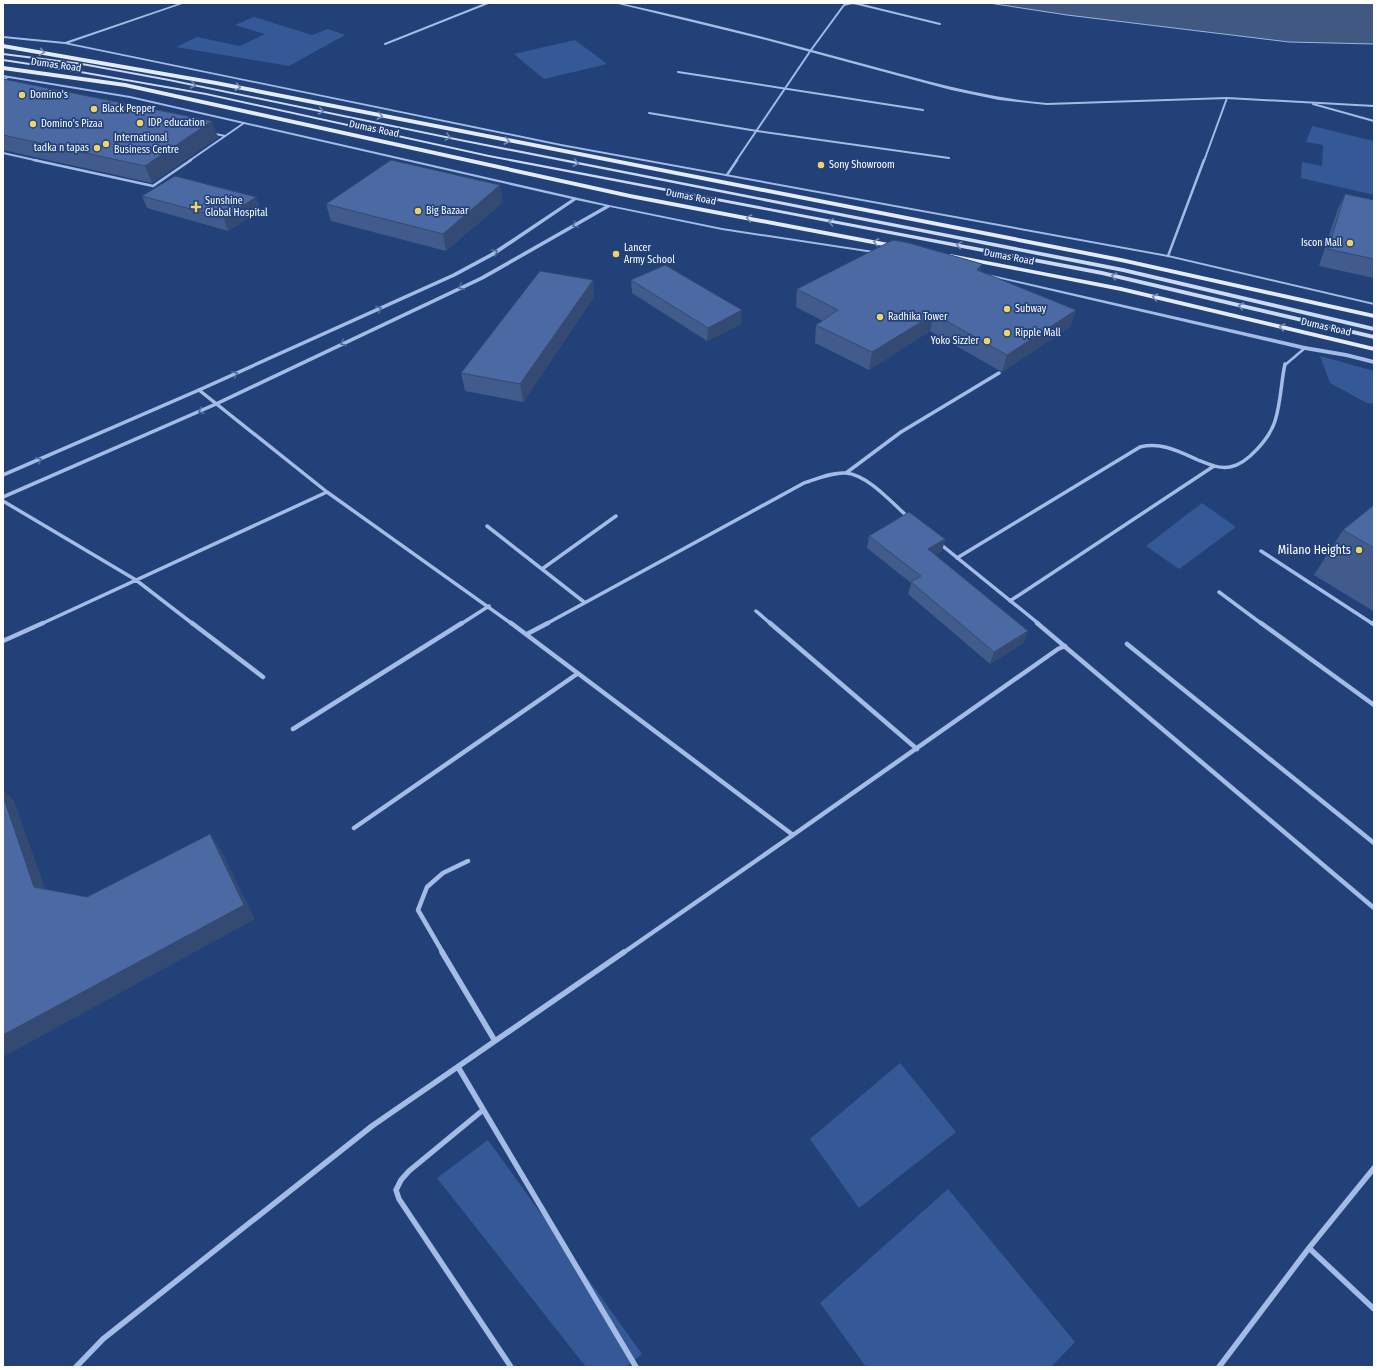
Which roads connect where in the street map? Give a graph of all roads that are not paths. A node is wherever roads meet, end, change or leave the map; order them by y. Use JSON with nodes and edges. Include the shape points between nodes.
{"nodes":[{"id":1,"x":183,"y":3,"type":"edge"},
{"id":2,"x":488,"y":3,"type":"edge"},
{"id":3,"x":616,"y":3,"type":"edge"},
{"id":4,"x":940,"y":24,"type":"dead end"},
{"id":5,"x":3,"y":37,"type":"edge"},
{"id":6,"x":65,"y":43,"type":"junction"},
{"id":7,"x":385,"y":44,"type":"dead end"},
{"id":8,"x":3,"y":46,"type":"edge"},
{"id":9,"x":811,"y":50,"type":"junction"},
{"id":10,"x":3,"y":54,"type":"edge"},
{"id":11,"x":3,"y":60,"type":"edge"},
{"id":12,"x":3,"y":68,"type":"edge"},
{"id":13,"x":678,"y":72,"type":"dead end"},
{"id":14,"x":6,"y":76,"type":"edge"},
{"id":15,"x":3,"y":80,"type":"edge"},
{"id":16,"x":785,"y":89,"type":"junction"},
{"id":17,"x":1227,"y":98,"type":"junction"},
{"id":18,"x":1313,"y":104,"type":"junction"},
{"id":19,"x":1374,"y":106,"type":"edge"},
{"id":20,"x":923,"y":110,"type":"dead end"},
{"id":21,"x":649,"y":113,"type":"dead end"},
{"id":22,"x":1374,"y":121,"type":"edge"},
{"id":23,"x":244,"y":123,"type":"junction"},
{"id":24,"x":757,"y":131,"type":"junction"},
{"id":25,"x":210,"y":133,"type":"edge"},
{"id":26,"x":225,"y":136,"type":"junction"},
{"id":27,"x":3,"y":153,"type":"edge"},
{"id":28,"x":949,"y":158,"type":"dead end"},
{"id":29,"x":727,"y":175,"type":"junction"},
{"id":30,"x":576,"y":198,"type":"junction"},
{"id":31,"x":609,"y":206,"type":"junction"},
{"id":32,"x":903,"y":247,"type":"edge"},
{"id":33,"x":883,"y":254,"type":"edge"},
{"id":34,"x":942,"y":255,"type":"edge"},
{"id":35,"x":1168,"y":256,"type":"junction"},
{"id":36,"x":974,"y":272,"type":"edge"},
{"id":37,"x":1374,"y":304,"type":"edge"},
{"id":38,"x":1374,"y":316,"type":"edge"},
{"id":39,"x":1374,"y":329,"type":"edge"},
{"id":40,"x":1374,"y":338,"type":"edge"},
{"id":41,"x":1305,"y":348,"type":"junction"},
{"id":42,"x":1374,"y":349,"type":"edge"},
{"id":43,"x":1374,"y":362,"type":"edge"},
{"id":44,"x":999,"y":373,"type":"edge"},
{"id":45,"x":199,"y":390,"type":"junction"},
{"id":46,"x":216,"y":404,"type":"junction"},
{"id":47,"x":1214,"y":466,"type":"junction"},
{"id":48,"x":846,"y":473,"type":"junction"},
{"id":49,"x":3,"y":476,"type":"edge"},
{"id":50,"x":327,"y":492,"type":"junction"},
{"id":51,"x":3,"y":499,"type":"edge"},
{"id":52,"x":616,"y":516,"type":"dead end"},
{"id":53,"x":909,"y":518,"type":"edge"},
{"id":54,"x":487,"y":526,"type":"dead end"},
{"id":55,"x":933,"y":538,"type":"edge"},
{"id":56,"x":1260,"y":550,"type":"dead end"},
{"id":57,"x":957,"y":558,"type":"junction"},
{"id":58,"x":542,"y":569,"type":"junction"},
{"id":59,"x":136,"y":580,"type":"junction"},
{"id":60,"x":1219,"y":592,"type":"dead end"},
{"id":61,"x":1010,"y":601,"type":"junction"},
{"id":62,"x":584,"y":602,"type":"junction"},
{"id":63,"x":488,"y":606,"type":"junction"},
{"id":64,"x":756,"y":611,"type":"dead end"},
{"id":65,"x":1374,"y":624,"type":"edge"},
{"id":66,"x":527,"y":634,"type":"junction"},
{"id":67,"x":3,"y":641,"type":"edge"},
{"id":68,"x":1127,"y":644,"type":"dead end"},
{"id":69,"x":1065,"y":646,"type":"junction"},
{"id":70,"x":577,"y":674,"type":"junction"},
{"id":71,"x":263,"y":677,"type":"dead end"},
{"id":72,"x":1374,"y":705,"type":"edge"},
{"id":73,"x":293,"y":728,"type":"dead end"},
{"id":74,"x":917,"y":749,"type":"junction"},
{"id":75,"x":354,"y":828,"type":"dead end"},
{"id":76,"x":793,"y":835,"type":"junction"},
{"id":77,"x":1374,"y":843,"type":"edge"},
{"id":78,"x":468,"y":861,"type":"dead end"},
{"id":79,"x":1374,"y":908,"type":"edge"},
{"id":80,"x":496,"y":1040,"type":"junction"},
{"id":81,"x":458,"y":1067,"type":"junction"},
{"id":82,"x":483,"y":1110,"type":"junction"},
{"id":83,"x":1374,"y":1168,"type":"edge"},
{"id":84,"x":1309,"y":1248,"type":"junction"},
{"id":85,"x":1374,"y":1309,"type":"edge"},
{"id":86,"x":76,"y":1367,"type":"edge"},
{"id":87,"x":511,"y":1367,"type":"edge"},
{"id":88,"x":636,"y":1367,"type":"edge"},
{"id":89,"x":1219,"y":1367,"type":"edge"}],
"edges":[{"from":1,"to":6,"type":"street"},
{"from":2,"to":7,"type":"street"},
{"from":3,"to":9,"type":"street"},
{"from":4,"to":9,"type":"street","via":[[847,3]]},
{"from":5,"to":6,"type":"street"},
{"from":6,"to":29,"type":"street","via":[[560,145]]},
{"from":8,"to":38,"type":"main road","name":"Dumas Road","one_way":true,"via":[[216,83],[1113,258]]},
{"from":9,"to":16,"type":"street"},
{"from":9,"to":17,"type":"street","via":[[970,94],[1017,103]]},
{"from":10,"to":39,"type":"main road","one_way":true,"via":[[82,64],[169,80],[468,142],[1115,269]]},
{"from":40,"to":11,"type":"main road","one_way":true,"via":[[1094,272],[489,156],[206,94]]},
{"from":32,"to":12,"type":"main road","name":"Dumas Road","one_way":true,"via":[[630,196],[125,85]]},
{"from":13,"to":16,"type":"street"},
{"from":14,"to":15,"type":"street"},
{"from":14,"to":23,"type":"street","via":[[130,97]]},
{"from":16,"to":20,"type":"street"},
{"from":16,"to":24,"type":"street"},
{"from":17,"to":18,"type":"street"},
{"from":17,"to":35,"type":"street"},
{"from":18,"to":19,"type":"street"},
{"from":18,"to":22,"type":"street"},
{"from":21,"to":24,"type":"street"},
{"from":23,"to":26,"type":"street"},
{"from":23,"to":30,"type":"street"},
{"from":24,"to":28,"type":"street"},
{"from":24,"to":29,"type":"street"},
{"from":25,"to":26,"type":"street"},
{"from":26,"to":27,"type":"street","via":[[153,186]]},
{"from":29,"to":35,"type":"street"},
{"from":30,"to":31,"type":"street"},
{"from":45,"to":30,"type":"street","one_way":true,"via":[[454,274],[492,254]]},
{"from":31,"to":33,"type":"street","via":[[722,229]]},
{"from":31,"to":46,"type":"street","one_way":true,"via":[[482,278]]},
{"from":42,"to":34,"type":"main road","name":"Dumas Road","one_way":true,"via":[[1121,288]]},
{"from":35,"to":37,"type":"street"},
{"from":36,"to":41,"type":"street"},
{"from":41,"to":43,"type":"street"},
{"from":41,"to":47,"type":"street","via":[[1285,364],[1273,428],[1262,444],[1240,464],[1222,468]]},
{"from":44,"to":48,"type":"street","via":[[901,431]]},
{"from":45,"to":46,"type":"street"},
{"from":49,"to":45,"type":"street","one_way":true},
{"from":46,"to":50,"type":"street"},
{"from":46,"to":51,"type":"street","one_way":true},
{"from":47,"to":57,"type":"street","via":[[1169,447],[1148,444]]},
{"from":47,"to":61,"type":"street"},
{"from":48,"to":53,"type":"street","via":[[861,478]]},
{"from":48,"to":62,"type":"street","via":[[804,482]]},
{"from":50,"to":59,"type":"street"},
{"from":50,"to":63,"type":"street"},
{"from":51,"to":59,"type":"street"},
{"from":52,"to":58,"type":"street"},
{"from":54,"to":58,"type":"street"},
{"from":55,"to":57,"type":"street"},
{"from":56,"to":65,"type":"street"},
{"from":57,"to":61,"type":"street"},
{"from":58,"to":62,"type":"street"},
{"from":59,"to":67,"type":"street"},
{"from":59,"to":71,"type":"street"},
{"from":60,"to":72,"type":"street"},
{"from":61,"to":69,"type":"street"},
{"from":62,"to":66,"type":"street"},
{"from":63,"to":66,"type":"street"},
{"from":63,"to":73,"type":"street"},
{"from":64,"to":74,"type":"street"},
{"from":66,"to":70,"type":"street"},
{"from":68,"to":77,"type":"street"},
{"from":69,"to":74,"type":"street"},
{"from":69,"to":79,"type":"street"},
{"from":70,"to":75,"type":"street"},
{"from":70,"to":76,"type":"street"},
{"from":74,"to":76,"type":"street"},
{"from":76,"to":80,"type":"street"},
{"from":78,"to":80,"type":"street","via":[[443,874],[427,887],[418,910]]},
{"from":80,"to":81,"type":"street"},
{"from":81,"to":82,"type":"street"},
{"from":81,"to":86,"type":"street","via":[[372,1126],[103,1339]]},
{"from":82,"to":87,"type":"street","via":[[409,1171],[396,1190],[399,1199]]},
{"from":82,"to":88,"type":"street"},
{"from":83,"to":84,"type":"street"},
{"from":84,"to":85,"type":"street"},
{"from":84,"to":89,"type":"street"}]}
